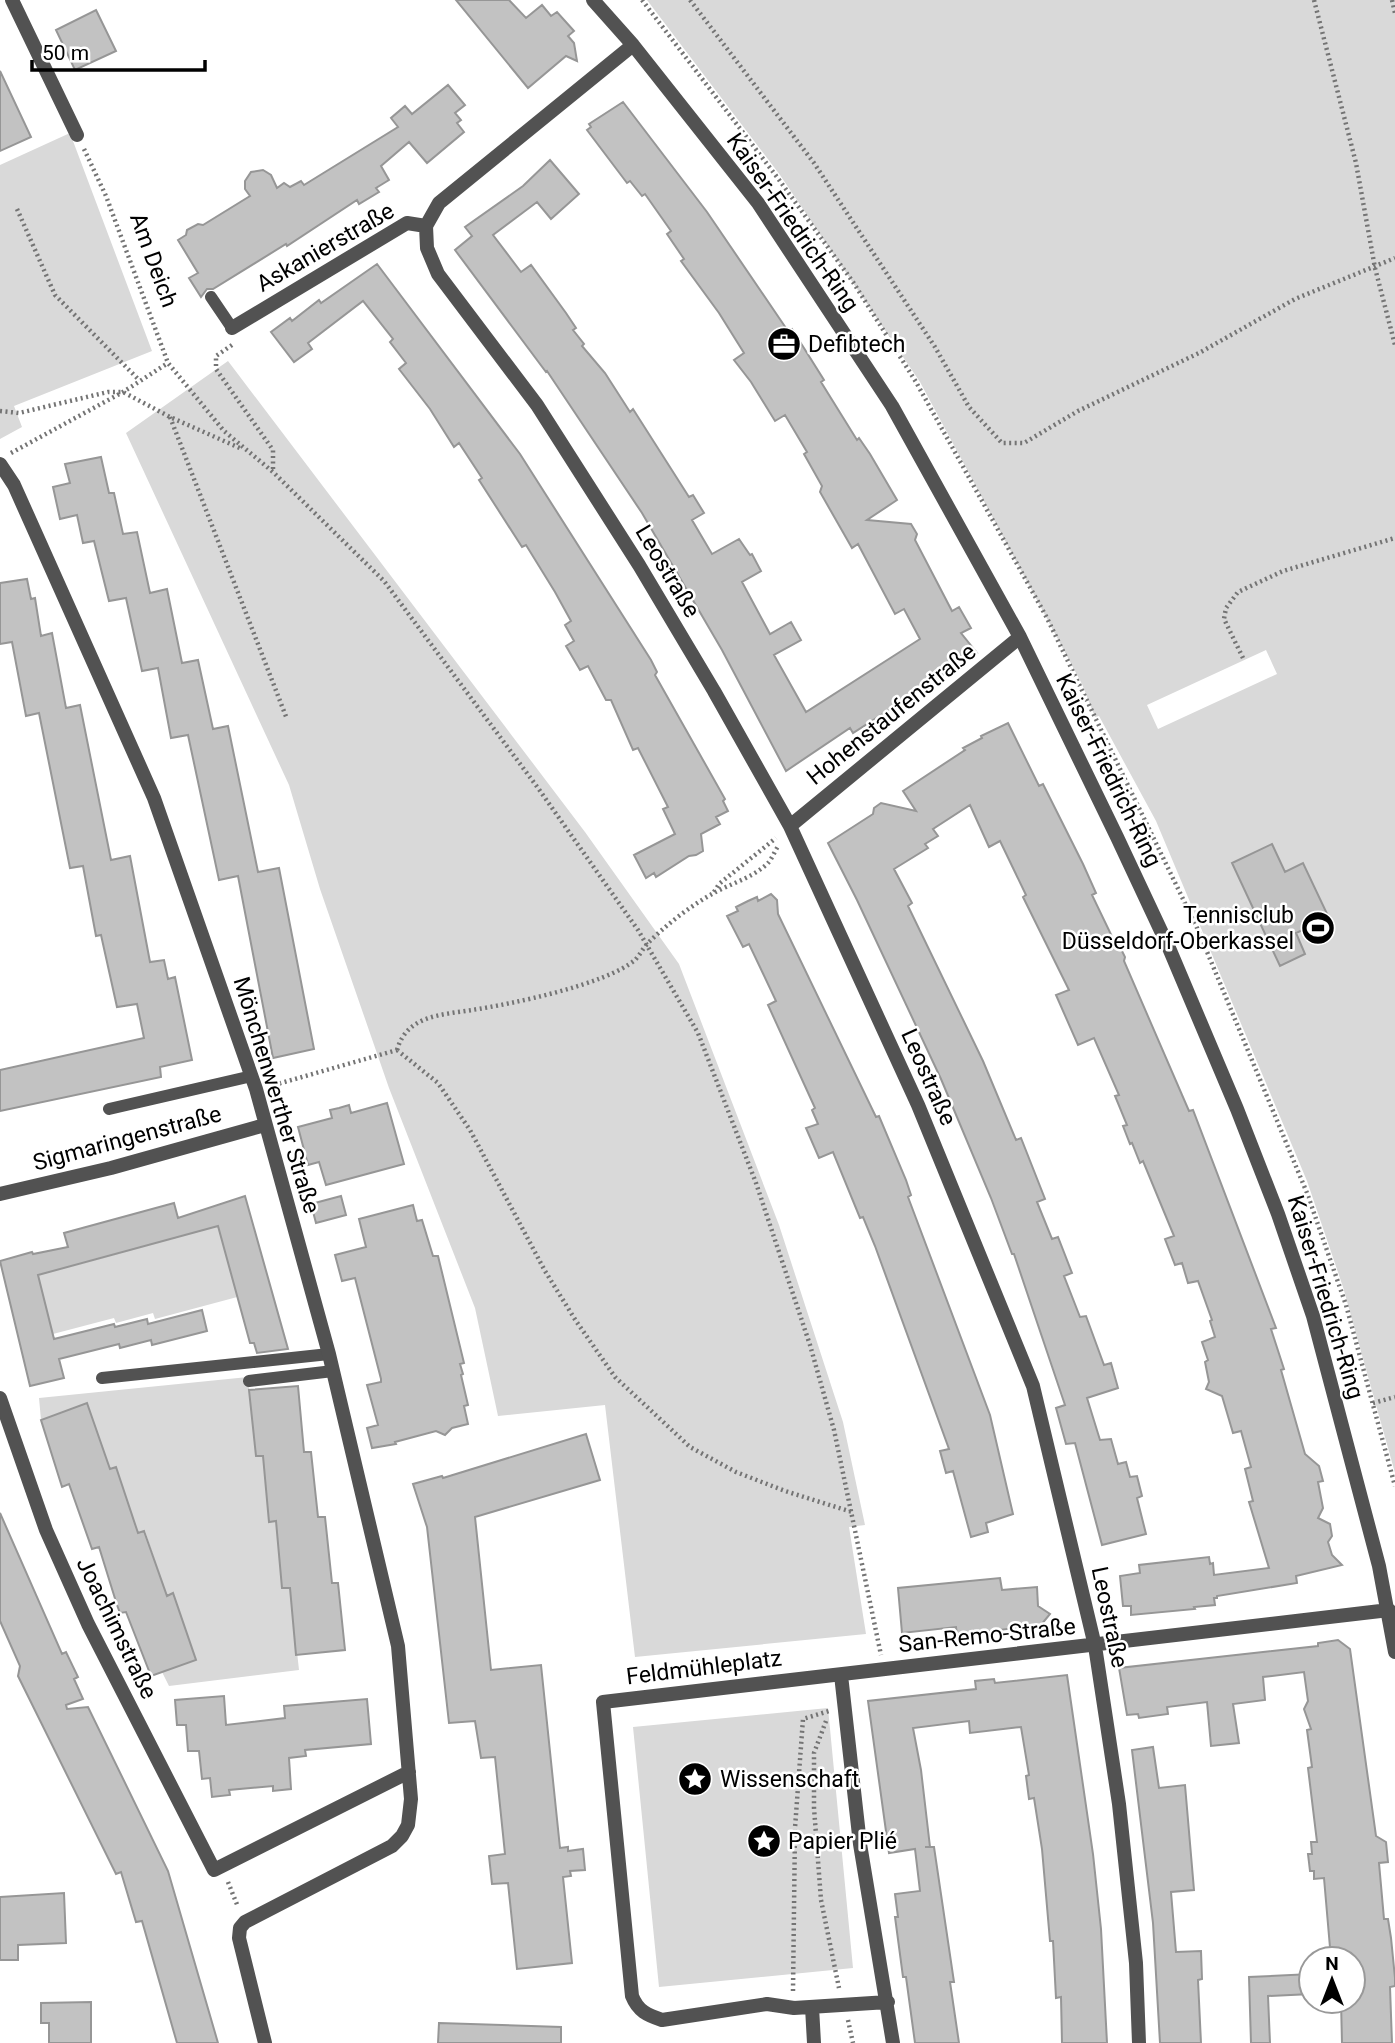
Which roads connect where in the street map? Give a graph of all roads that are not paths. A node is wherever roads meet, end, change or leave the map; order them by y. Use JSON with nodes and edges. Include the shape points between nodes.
{"nodes":[{"id":1,"x":12,"y":0,"type":"edge"},
{"id":2,"x":593,"y":0,"type":"edge"},
{"id":3,"x":633,"y":45,"type":"junction"},
{"id":4,"x":77,"y":135,"type":"road end"},
{"id":5,"x":426,"y":226,"type":"junction"},
{"id":6,"x":211,"y":298,"type":"dead end"},
{"id":7,"x":232,"y":328,"type":"joint"},
{"id":8,"x":4,"y":459,"type":"edge"},
{"id":9,"x":1020,"y":637,"type":"junction"},
{"id":10,"x":790,"y":826,"type":"junction"},
{"id":11,"x":252,"y":1076,"type":"junction"},
{"id":12,"x":109,"y":1109,"type":"dead end"},
{"id":13,"x":265,"y":1125,"type":"junction"},
{"id":14,"x":0,"y":1194,"type":"edge"},
{"id":15,"x":329,"y":1354,"type":"junction"},
{"id":16,"x":333,"y":1371,"type":"junction"},
{"id":17,"x":102,"y":1378,"type":"dead end"},
{"id":18,"x":249,"y":1381,"type":"dead end"},
{"id":19,"x":0,"y":1398,"type":"edge"},
{"id":20,"x":1389,"y":1610,"type":"junction"},
{"id":21,"x":1095,"y":1646,"type":"junction"},
{"id":22,"x":1395,"y":1652,"type":"edge"},
{"id":23,"x":833,"y":1676,"type":"junction"},
{"id":24,"x":409,"y":1772,"type":"junction"},
{"id":25,"x":888,"y":2002,"type":"junction"},
{"id":26,"x":812,"y":2007,"type":"junction"},
{"id":27,"x":265,"y":2043,"type":"edge"},
{"id":28,"x":814,"y":2043,"type":"edge"},
{"id":29,"x":893,"y":2043,"type":"edge"},
{"id":30,"x":1139,"y":2043,"type":"edge"}],
"edges":[{"from":1,"to":4,"type":"street"},
{"from":2,"to":3,"type":"street","name":"Kaiser-Friedrich-Ring"},
{"from":3,"to":5,"type":"street","name":"Askanierstraße","via":[[439,203]]},
{"from":3,"to":9,"type":"street","name":"Kaiser-Friedrich-Ring","via":[[758,204],[892,406]]},
{"from":5,"to":7,"type":"street","name":"Askanierstraße","via":[[407,223]]},
{"from":5,"to":10,"type":"street","name":"Leostraße","via":[[427,248],[438,274],[537,405],[639,565]]},
{"from":6,"to":7,"type":"lane"},
{"from":8,"to":11,"type":"street","name":"Mönchenwerther Straße","via":[[154,798]]},
{"from":9,"to":10,"type":"street","name":"Hohenstaufenstraße"},
{"from":9,"to":20,"type":"street","name":"Kaiser-Friedrich-Ring","via":[[1169,948],[1278,1214],[1313,1315]]},
{"from":10,"to":21,"type":"street","name":"Leostraße","via":[[918,1105],[1033,1386]]},
{"from":11,"to":12,"type":"lane"},
{"from":11,"to":13,"type":"street","name":"Mönchenwerther Straße"},
{"from":13,"to":14,"type":"street","name":"Sigmaringenstraße"},
{"from":13,"to":15,"type":"street","name":"Mönchenwerther Straße"},
{"from":15,"to":16,"type":"street","name":"Mönchenwerther Straße"},
{"from":15,"to":17,"type":"lane"},
{"from":16,"to":18,"type":"lane"},
{"from":16,"to":24,"type":"street","name":"Mönchenwerther Straße","via":[[398,1646]]},
{"from":19,"to":24,"type":"street","name":"Joachimstraße","via":[[46,1530],[88,1624],[217,1868]]},
{"from":20,"to":21,"type":"street","name":"San-Remo-Straße"},
{"from":20,"to":22,"type":"street","name":"Kaiser-Friedrich-Ring"},
{"from":21,"to":23,"type":"street","name":"San-Remo-Straße"},
{"from":21,"to":30,"type":"street","name":"Leostraße","via":[[1119,1804],[1136,1964]]},
{"from":23,"to":25,"type":"street"},
{"from":23,"to":26,"type":"street","name":"Feldmühleplatz","via":[[603,1702],[636,2006],[662,2020],[767,2004]]},
{"from":24,"to":27,"type":"street","name":"Mönchenwerther Straße","via":[[408,1825],[392,1846],[240,1928]]},
{"from":25,"to":26,"type":"street","name":"Feldmühleplatz"},
{"from":25,"to":29,"type":"street"},
{"from":26,"to":28,"type":"street"}]}
